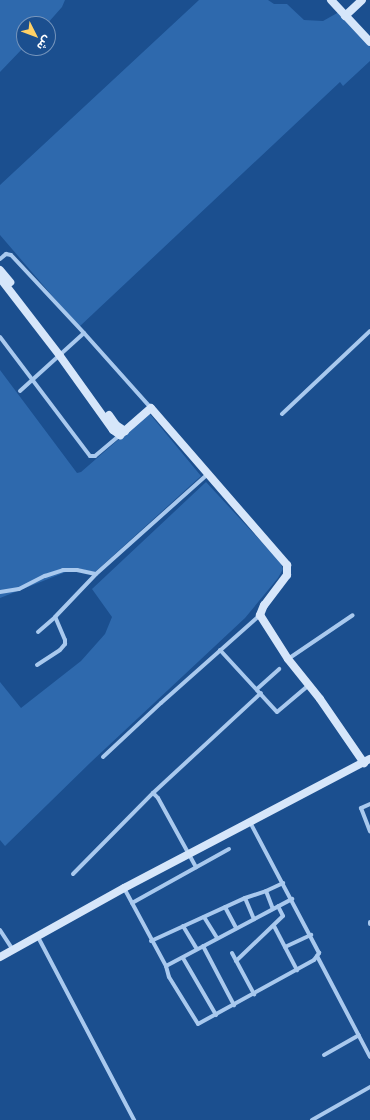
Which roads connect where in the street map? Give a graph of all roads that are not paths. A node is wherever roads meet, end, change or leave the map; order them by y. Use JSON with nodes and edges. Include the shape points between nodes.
{"nodes":[{"id":1,"x":331,"y":0,"type":"edge"},
{"id":2,"x":362,"y":0,"type":"edge"},
{"id":3,"x":345,"y":16,"type":"junction"},
{"id":4,"x":370,"y":42,"type":"edge"},
{"id":5,"x":0,"y":259,"type":"edge"},
{"id":6,"x":0,"y":270,"type":"edge"},
{"id":7,"x":0,"y":278,"type":"edge"},
{"id":8,"x":370,"y":332,"type":"edge"},
{"id":9,"x":84,"y":333,"type":"junction"},
{"id":10,"x":0,"y":337,"type":"edge"},
{"id":11,"x":62,"y":354,"type":"junction"},
{"id":12,"x":33,"y":380,"type":"junction"},
{"id":13,"x":20,"y":391,"type":"dead end"},
{"id":14,"x":151,"y":408,"type":"junction"},
{"id":15,"x":282,"y":414,"type":"dead end"},
{"id":16,"x":123,"y":433,"type":"junction"},
{"id":17,"x":209,"y":474,"type":"junction"},
{"id":18,"x":96,"y":574,"type":"junction"},
{"id":19,"x":0,"y":592,"type":"edge"},
{"id":20,"x":353,"y":615,"type":"dead end"},
{"id":21,"x":260,"y":616,"type":"junction"},
{"id":22,"x":55,"y":617,"type":"junction"},
{"id":23,"x":38,"y":632,"type":"dead end"},
{"id":24,"x":220,"y":650,"type":"junction"},
{"id":25,"x":288,"y":659,"type":"junction"},
{"id":26,"x":37,"y":665,"type":"dead end"},
{"id":27,"x":279,"y":669,"type":"dead end"},
{"id":28,"x":309,"y":685,"type":"junction"},
{"id":29,"x":257,"y":688,"type":"junction"},
{"id":30,"x":261,"y":694,"type":"junction"},
{"id":31,"x":103,"y":758,"type":"dead end"},
{"id":32,"x":367,"y":761,"type":"edge"},
{"id":33,"x":153,"y":793,"type":"junction"},
{"id":34,"x":370,"y":804,"type":"edge"},
{"id":35,"x":250,"y":822,"type":"junction"},
{"id":36,"x":370,"y":831,"type":"edge"},
{"id":37,"x":229,"y":849,"type":"dead end"},
{"id":38,"x":188,"y":854,"type":"junction"},
{"id":39,"x":196,"y":867,"type":"junction"},
{"id":40,"x":73,"y":874,"type":"dead end"},
{"id":41,"x":282,"y":883,"type":"junction"},
{"id":42,"x":124,"y":888,"type":"junction"},
{"id":43,"x":266,"y":891,"type":"junction"},
{"id":44,"x":245,"y":898,"type":"junction"},
{"id":45,"x":292,"y":899,"type":"junction"},
{"id":46,"x":132,"y":902,"type":"junction"},
{"id":47,"x":225,"y":907,"type":"junction"},
{"id":48,"x":276,"y":908,"type":"junction"},
{"id":49,"x":204,"y":917,"type":"junction"},
{"id":50,"x":254,"y":919,"type":"junction"},
{"id":51,"x":183,"y":926,"type":"junction"},
{"id":52,"x":274,"y":926,"type":"junction"},
{"id":53,"x":236,"y":928,"type":"junction"},
{"id":54,"x":0,"y":930,"type":"edge"},
{"id":55,"x":311,"y":935,"type":"junction"},
{"id":56,"x":38,"y":937,"type":"junction"},
{"id":57,"x":217,"y":938,"type":"junction"},
{"id":58,"x":151,"y":941,"type":"junction"},
{"id":59,"x":203,"y":946,"type":"junction"},
{"id":60,"x":286,"y":947,"type":"junction"},
{"id":61,"x":197,"y":949,"type":"junction"},
{"id":62,"x":13,"y":950,"type":"junction"},
{"id":63,"x":232,"y":953,"type":"dead end"},
{"id":64,"x":317,"y":956,"type":"junction"},
{"id":65,"x":0,"y":957,"type":"edge"},
{"id":66,"x":183,"y":958,"type":"junction"},
{"id":67,"x":236,"y":961,"type":"junction"},
{"id":68,"x":166,"y":966,"type":"junction"},
{"id":69,"x":297,"y":970,"type":"junction"},
{"id":70,"x":254,"y":994,"type":"junction"},
{"id":71,"x":234,"y":1005,"type":"junction"},
{"id":72,"x":216,"y":1014,"type":"junction"},
{"id":73,"x":359,"y":1035,"type":"junction"},
{"id":74,"x":324,"y":1055,"type":"dead end"},
{"id":75,"x":370,"y":1057,"type":"edge"},
{"id":76,"x":370,"y":1087,"type":"edge"},
{"id":77,"x":134,"y":1120,"type":"edge"},
{"id":78,"x":312,"y":1120,"type":"edge"}],
"edges":[{"from":1,"to":3,"type":"street"},
{"from":2,"to":3,"type":"street"},
{"from":3,"to":4,"type":"street"},
{"from":5,"to":9,"type":"street","via":[[6,254],[11,255]]},
{"from":6,"to":11,"type":"street"},
{"from":7,"to":11,"type":"street"},
{"from":8,"to":15,"type":"street"},
{"from":9,"to":11,"type":"street"},
{"from":9,"to":14,"type":"street"},
{"from":10,"to":12,"type":"street"},
{"from":11,"to":12,"type":"street"},
{"from":11,"to":16,"type":"street"},
{"from":12,"to":13,"type":"street"},
{"from":12,"to":16,"type":"street","via":[[90,456],[96,456]]},
{"from":14,"to":16,"type":"street"},
{"from":14,"to":17,"type":"street"},
{"from":17,"to":18,"type":"street"},
{"from":17,"to":21,"type":"street","via":[[287,565],[287,575],[264,605]]},
{"from":18,"to":19,"type":"street","via":[[63,570],[20,589]]},
{"from":18,"to":22,"type":"street"},
{"from":20,"to":25,"type":"street"},
{"from":21,"to":24,"type":"street"},
{"from":21,"to":25,"type":"street"},
{"from":22,"to":23,"type":"street"},
{"from":22,"to":26,"type":"street","via":[[65,644]]},
{"from":24,"to":29,"type":"street"},
{"from":24,"to":31,"type":"street"},
{"from":25,"to":28,"type":"street"},
{"from":27,"to":29,"type":"street"},
{"from":28,"to":30,"type":"street","via":[[277,712]]},
{"from":28,"to":32,"type":"street"},
{"from":29,"to":30,"type":"street"},
{"from":30,"to":33,"type":"street"},
{"from":32,"to":35,"type":"street"},
{"from":33,"to":38,"type":"street"},
{"from":33,"to":40,"type":"street"},
{"from":34,"to":36,"type":"street","via":[[361,808]]},
{"from":35,"to":38,"type":"street"},
{"from":35,"to":41,"type":"street"},
{"from":37,"to":39,"type":"street"},
{"from":38,"to":39,"type":"street"},
{"from":38,"to":42,"type":"street"},
{"from":39,"to":46,"type":"street"},
{"from":41,"to":43,"type":"street"},
{"from":41,"to":45,"type":"street"},
{"from":42,"to":46,"type":"street"},
{"from":42,"to":56,"type":"street"},
{"from":43,"to":44,"type":"street"},
{"from":43,"to":48,"type":"street"},
{"from":44,"to":47,"type":"street"},
{"from":44,"to":50,"type":"street"},
{"from":45,"to":48,"type":"street"},
{"from":45,"to":55,"type":"street"},
{"from":46,"to":58,"type":"street"},
{"from":47,"to":49,"type":"street"},
{"from":47,"to":53,"type":"street"},
{"from":48,"to":50,"type":"street"},
{"from":48,"to":52,"type":"street","via":[[283,916]]},
{"from":49,"to":51,"type":"street"},
{"from":49,"to":57,"type":"street"},
{"from":50,"to":53,"type":"street"},
{"from":51,"to":58,"type":"street"},
{"from":51,"to":61,"type":"street"},
{"from":52,"to":60,"type":"street"},
{"from":52,"to":67,"type":"street"},
{"from":53,"to":57,"type":"street"},
{"from":54,"to":62,"type":"street"},
{"from":55,"to":60,"type":"street"},
{"from":55,"to":64,"type":"street","via":[[319,953]]},
{"from":56,"to":62,"type":"street"},
{"from":56,"to":77,"type":"street"},
{"from":57,"to":59,"type":"street"},
{"from":58,"to":68,"type":"street"},
{"from":59,"to":61,"type":"street"},
{"from":59,"to":71,"type":"street"},
{"from":60,"to":69,"type":"street"},
{"from":61,"to":66,"type":"street"},
{"from":62,"to":65,"type":"street"},
{"from":63,"to":67,"type":"street"},
{"from":64,"to":69,"type":"street"},
{"from":64,"to":73,"type":"street"},
{"from":66,"to":68,"type":"street"},
{"from":66,"to":72,"type":"street"},
{"from":67,"to":70,"type":"street"},
{"from":68,"to":72,"type":"street","via":[[169,977],[198,1024]]},
{"from":69,"to":70,"type":"street"},
{"from":70,"to":71,"type":"street"},
{"from":71,"to":72,"type":"street"},
{"from":73,"to":74,"type":"street"},
{"from":73,"to":75,"type":"street"},
{"from":76,"to":78,"type":"street"}]}
